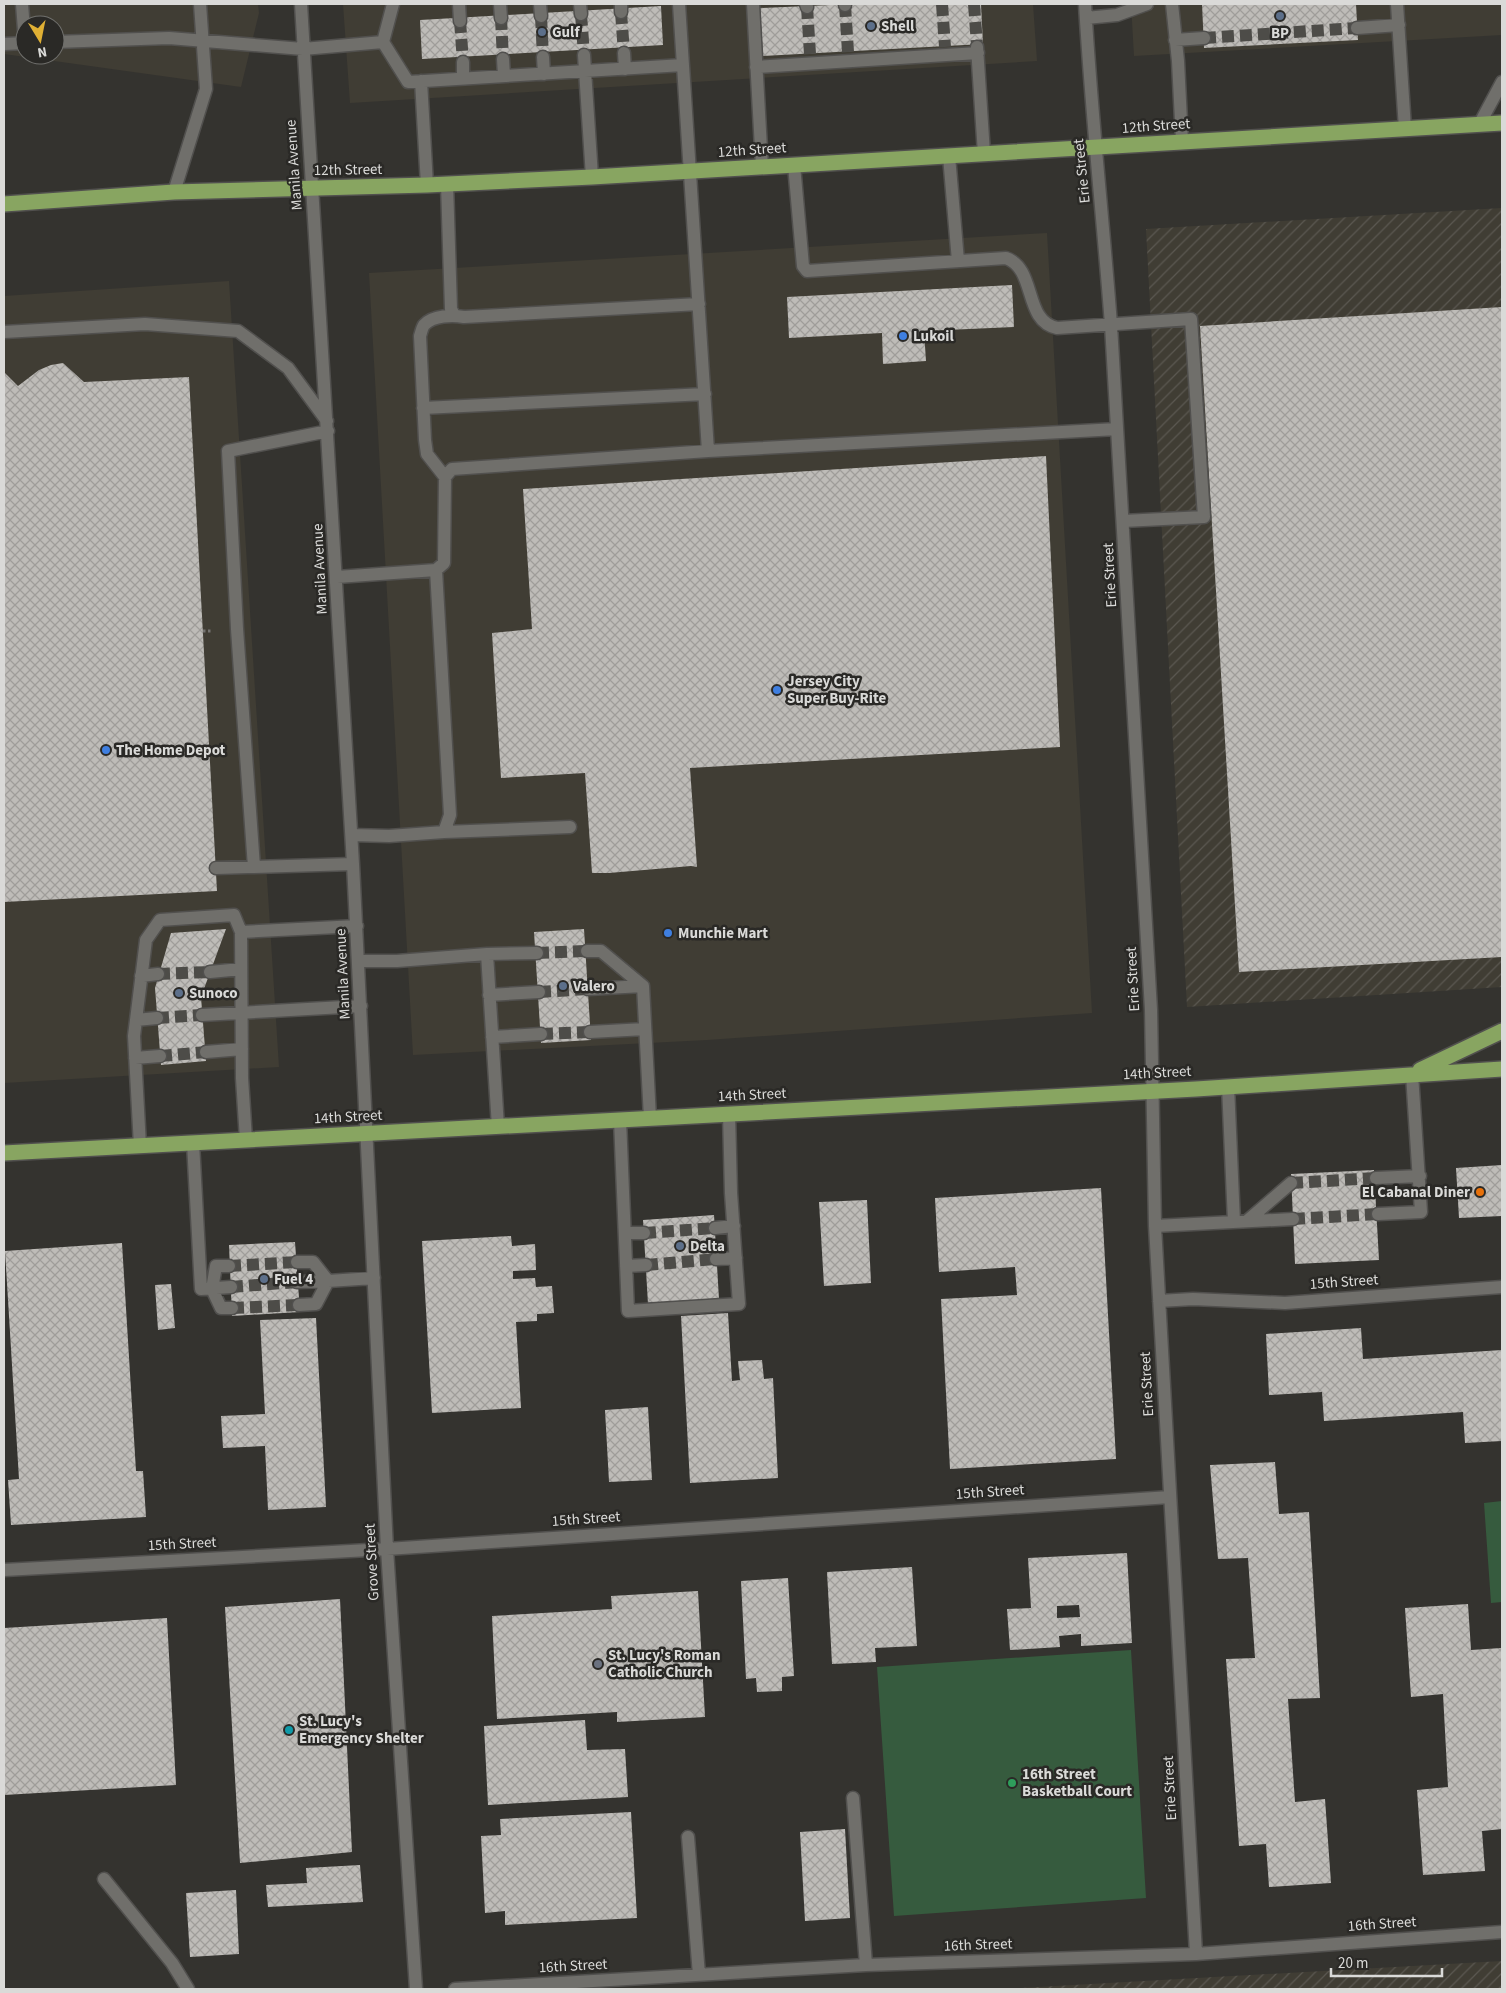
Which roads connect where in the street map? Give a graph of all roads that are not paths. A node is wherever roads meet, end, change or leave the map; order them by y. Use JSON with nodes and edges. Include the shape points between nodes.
{"nodes":[{"id":1,"x":200,"y":4,"type":"edge"},
{"id":2,"x":301,"y":4,"type":"edge"},
{"id":3,"x":393,"y":4,"type":"edge"},
{"id":4,"x":459,"y":4,"type":"edge"},
{"id":5,"x":500,"y":4,"type":"edge"},
{"id":6,"x":678,"y":4,"type":"edge"},
{"id":7,"x":753,"y":4,"type":"edge"},
{"id":8,"x":1086,"y":4,"type":"edge"},
{"id":9,"x":1147,"y":4,"type":"edge"},
{"id":10,"x":1172,"y":4,"type":"edge"},
{"id":11,"x":1397,"y":4,"type":"edge"},
{"id":12,"x":501,"y":18,"type":"tunnel mouth"},
{"id":13,"x":1086,"y":18,"type":"junction"},
{"id":14,"x":460,"y":21,"type":"tunnel mouth"},
{"id":15,"x":1399,"y":26,"type":"junction"},
{"id":16,"x":1357,"y":28,"type":"tunnel mouth"},
{"id":17,"x":1204,"y":38,"type":"tunnel mouth"},
{"id":18,"x":202,"y":40,"type":"junction"},
{"id":19,"x":1175,"y":40,"type":"junction"},
{"id":20,"x":65,"y":42,"type":"edge"},
{"id":21,"x":383,"y":42,"type":"junction"},
{"id":22,"x":304,"y":49,"type":"junction"},
{"id":23,"x":624,"y":52,"type":"tunnel mouth"},
{"id":24,"x":584,"y":55,"type":"tunnel mouth"},
{"id":25,"x":543,"y":57,"type":"tunnel mouth"},
{"id":26,"x":503,"y":59,"type":"tunnel mouth"},
{"id":27,"x":463,"y":62,"type":"tunnel mouth"},
{"id":28,"x":683,"y":65,"type":"junction"},
{"id":29,"x":756,"y":67,"type":"junction"},
{"id":30,"x":625,"y":69,"type":"junction"},
{"id":31,"x":584,"y":71,"type":"junction"},
{"id":32,"x":544,"y":74,"type":"junction"},
{"id":33,"x":504,"y":76,"type":"junction"},
{"id":34,"x":463,"y":78,"type":"junction"},
{"id":35,"x":421,"y":81,"type":"junction"},
{"id":36,"x":1502,"y":82,"type":"edge"},
{"id":37,"x":1502,"y":123,"type":"edge"},
{"id":38,"x":1479,"y":124,"type":"junction"},
{"id":39,"x":1405,"y":129,"type":"junction"},
{"id":40,"x":1182,"y":141,"type":"junction"},
{"id":41,"x":1096,"y":147,"type":"junction"},
{"id":42,"x":984,"y":154,"type":"junction"},
{"id":43,"x":949,"y":156,"type":"junction"},
{"id":44,"x":794,"y":165,"type":"junction"},
{"id":45,"x":762,"y":167,"type":"junction"},
{"id":46,"x":690,"y":172,"type":"junction"},
{"id":47,"x":592,"y":177,"type":"junction"},
{"id":48,"x":448,"y":184,"type":"junction"},
{"id":49,"x":427,"y":186,"type":"junction"},
{"id":50,"x":312,"y":188,"type":"junction"},
{"id":51,"x":174,"y":192,"type":"junction"},
{"id":52,"x":6,"y":205,"type":"edge"},
{"id":53,"x":958,"y":261,"type":"junction"},
{"id":54,"x":699,"y":304,"type":"junction"},
{"id":55,"x":454,"y":315,"type":"junction"},
{"id":56,"x":1111,"y":325,"type":"junction"},
{"id":57,"x":4,"y":332,"type":"edge"},
{"id":58,"x":705,"y":394,"type":"junction"},
{"id":59,"x":423,"y":408,"type":"junction"},
{"id":60,"x":328,"y":426,"type":"junction"},
{"id":61,"x":1117,"y":429,"type":"junction"},
{"id":62,"x":708,"y":450,"type":"junction"},
{"id":63,"x":445,"y":477,"type":"junction"},
{"id":64,"x":1123,"y":521,"type":"junction"},
{"id":65,"x":436,"y":570,"type":"junction"},
{"id":66,"x":337,"y":577,"type":"junction"},
{"id":67,"x":570,"y":827,"type":"dead end"},
{"id":68,"x":444,"y":832,"type":"junction"},
{"id":69,"x":352,"y":836,"type":"junction"},
{"id":70,"x":353,"y":864,"type":"junction"},
{"id":71,"x":254,"y":867,"type":"junction"},
{"id":72,"x":216,"y":868,"type":"dead end"},
{"id":73,"x":357,"y":926,"type":"junction"},
{"id":74,"x":241,"y":932,"type":"junction"},
{"id":75,"x":586,"y":951,"type":"tunnel mouth"},
{"id":76,"x":537,"y":952,"type":"tunnel mouth"},
{"id":77,"x":487,"y":954,"type":"junction"},
{"id":78,"x":358,"y":961,"type":"junction"},
{"id":79,"x":241,"y":970,"type":"junction"},
{"id":80,"x":210,"y":972,"type":"tunnel mouth"},
{"id":81,"x":158,"y":974,"type":"tunnel mouth"},
{"id":82,"x":141,"y":976,"type":"junction"},
{"id":83,"x":643,"y":986,"type":"junction"},
{"id":84,"x":588,"y":989,"type":"tunnel mouth"},
{"id":85,"x":539,"y":992,"type":"tunnel mouth"},
{"id":86,"x":489,"y":995,"type":"junction"},
{"id":87,"x":361,"y":1006,"type":"junction"},
{"id":88,"x":241,"y":1014,"type":"junction"},
{"id":89,"x":202,"y":1015,"type":"tunnel mouth"},
{"id":90,"x":157,"y":1018,"type":"tunnel mouth"},
{"id":91,"x":136,"y":1020,"type":"junction"},
{"id":92,"x":645,"y":1029,"type":"junction"},
{"id":93,"x":590,"y":1032,"type":"tunnel mouth"},
{"id":94,"x":1502,"y":1032,"type":"edge"},
{"id":95,"x":541,"y":1034,"type":"tunnel mouth"},
{"id":96,"x":492,"y":1037,"type":"junction"},
{"id":97,"x":242,"y":1049,"type":"junction"},
{"id":98,"x":206,"y":1052,"type":"tunnel mouth"},
{"id":99,"x":160,"y":1056,"type":"tunnel mouth"},
{"id":100,"x":135,"y":1058,"type":"junction"},
{"id":101,"x":1502,"y":1069,"type":"edge"},
{"id":102,"x":1412,"y":1074,"type":"junction"},
{"id":103,"x":1228,"y":1086,"type":"junction"},
{"id":104,"x":1152,"y":1090,"type":"junction"},
{"id":105,"x":729,"y":1114,"type":"junction"},
{"id":106,"x":650,"y":1118,"type":"junction"},
{"id":107,"x":620,"y":1120,"type":"junction"},
{"id":108,"x":498,"y":1127,"type":"junction"},
{"id":109,"x":367,"y":1134,"type":"junction"},
{"id":110,"x":246,"y":1140,"type":"junction"},
{"id":111,"x":193,"y":1143,"type":"junction"},
{"id":112,"x":140,"y":1146,"type":"junction"},
{"id":113,"x":4,"y":1153,"type":"edge"},
{"id":114,"x":1420,"y":1176,"type":"junction"},
{"id":115,"x":1376,"y":1178,"type":"tunnel mouth"},
{"id":116,"x":1291,"y":1183,"type":"tunnel mouth"},
{"id":117,"x":1378,"y":1214,"type":"tunnel mouth"},
{"id":118,"x":1293,"y":1219,"type":"tunnel mouth"},
{"id":119,"x":1241,"y":1221,"type":"junction"},
{"id":120,"x":734,"y":1226,"type":"junction"},
{"id":121,"x":1155,"y":1226,"type":"junction"},
{"id":122,"x":715,"y":1228,"type":"tunnel mouth"},
{"id":123,"x":625,"y":1233,"type":"junction"},
{"id":124,"x":644,"y":1233,"type":"tunnel mouth"},
{"id":125,"x":736,"y":1258,"type":"junction"},
{"id":126,"x":716,"y":1259,"type":"tunnel mouth"},
{"id":127,"x":297,"y":1262,"type":"tunnel mouth"},
{"id":128,"x":646,"y":1265,"type":"tunnel mouth"},
{"id":129,"x":229,"y":1266,"type":"tunnel mouth"},
{"id":130,"x":626,"y":1266,"type":"junction"},
{"id":131,"x":374,"y":1278,"type":"junction"},
{"id":132,"x":328,"y":1281,"type":"junction"},
{"id":133,"x":297,"y":1282,"type":"tunnel mouth"},
{"id":134,"x":231,"y":1287,"type":"tunnel mouth"},
{"id":135,"x":1502,"y":1287,"type":"edge"},
{"id":136,"x":212,"y":1289,"type":"junction"},
{"id":137,"x":1159,"y":1301,"type":"junction"},
{"id":138,"x":299,"y":1305,"type":"tunnel mouth"},
{"id":139,"x":232,"y":1308,"type":"tunnel mouth"},
{"id":140,"x":1170,"y":1496,"type":"junction"},
{"id":141,"x":388,"y":1549,"type":"junction"},
{"id":142,"x":4,"y":1570,"type":"edge"},
{"id":143,"x":853,"y":1798,"type":"dead end"},
{"id":144,"x":688,"y":1837,"type":"dead end"},
{"id":145,"x":104,"y":1879,"type":"dead end"},
{"id":146,"x":1502,"y":1932,"type":"edge"},
{"id":147,"x":1196,"y":1954,"type":"junction"},
{"id":148,"x":866,"y":1965,"type":"junction"},
{"id":149,"x":700,"y":1975,"type":"junction"},
{"id":150,"x":188,"y":1989,"type":"edge"},
{"id":151,"x":416,"y":1989,"type":"edge"},
{"id":152,"x":455,"y":1989,"type":"edge"}],
"edges":[{"from":1,"to":18,"type":"street"},
{"from":2,"to":22,"type":"street","name":"Manila Avenue"},
{"from":3,"to":21,"type":"street"},
{"from":4,"to":14,"type":"street"},
{"from":5,"to":12,"type":"street"},
{"from":6,"to":28,"type":"street"},
{"from":7,"to":29,"type":"street"},
{"from":8,"to":13,"type":"street","name":"Erie Street"},
{"from":9,"to":13,"type":"street","via":[[1117,15]]},
{"from":10,"to":19,"type":"street"},
{"from":11,"to":15,"type":"street"},
{"from":13,"to":41,"type":"street","name":"Erie Street"},
{"from":15,"to":16,"type":"street"},
{"from":15,"to":39,"type":"street"},
{"from":17,"to":19,"type":"street"},
{"from":18,"to":20,"type":"street"},
{"from":18,"to":22,"type":"street"},
{"from":18,"to":51,"type":"street","via":[[206,89]]},
{"from":19,"to":40,"type":"street"},
{"from":21,"to":22,"type":"street"},
{"from":21,"to":35,"type":"street","via":[[408,82]]},
{"from":22,"to":50,"type":"street","name":"Manila Avenue"},
{"from":23,"to":30,"type":"street"},
{"from":24,"to":31,"type":"street"},
{"from":25,"to":32,"type":"street"},
{"from":26,"to":33,"type":"street"},
{"from":27,"to":34,"type":"street"},
{"from":28,"to":30,"type":"street"},
{"from":28,"to":46,"type":"street"},
{"from":29,"to":42,"type":"street","via":[[811,59],[977,49]]},
{"from":29,"to":45,"type":"street"},
{"from":30,"to":31,"type":"street"},
{"from":31,"to":32,"type":"street"},
{"from":31,"to":47,"type":"street"},
{"from":32,"to":33,"type":"street"},
{"from":33,"to":34,"type":"street"},
{"from":34,"to":35,"type":"street"},
{"from":35,"to":49,"type":"street"},
{"from":36,"to":38,"type":"street"},
{"from":37,"to":38,"type":"highway","name":"12th Street"},
{"from":38,"to":39,"type":"highway","name":"12th Street"},
{"from":39,"to":40,"type":"highway","name":"12th Street"},
{"from":40,"to":41,"type":"highway","name":"12th Street"},
{"from":41,"to":42,"type":"highway","name":"12th Street"},
{"from":41,"to":56,"type":"street","name":"Erie Street"},
{"from":42,"to":43,"type":"highway","name":"12th Street"},
{"from":43,"to":44,"type":"highway","name":"12th Street"},
{"from":43,"to":53,"type":"street"},
{"from":44,"to":45,"type":"highway","name":"12th Street"},
{"from":44,"to":53,"type":"street","via":[[803,266],[807,271]]},
{"from":45,"to":46,"type":"highway","name":"12th Street"},
{"from":46,"to":47,"type":"highway","name":"12th Street"},
{"from":46,"to":54,"type":"street"},
{"from":47,"to":48,"type":"highway","name":"12th Street"},
{"from":48,"to":49,"type":"highway","name":"12th Street"},
{"from":48,"to":55,"type":"street","via":[[451,309]]},
{"from":49,"to":50,"type":"highway","name":"12th Street"},
{"from":50,"to":51,"type":"highway","name":"12th Street"},
{"from":50,"to":60,"type":"street","name":"Manila Avenue"},
{"from":51,"to":52,"type":"highway","name":"12th Street"},
{"from":53,"to":56,"type":"street","via":[[1015,260],[1039,318],[1048,326]]},
{"from":54,"to":55,"type":"street"},
{"from":54,"to":58,"type":"street"},
{"from":55,"to":59,"type":"street","via":[[432,320],[423,326],[420,336]]},
{"from":56,"to":61,"type":"street","name":"Erie Street"},
{"from":56,"to":64,"type":"street","via":[[1191,319],[1203,497],[1204,517]]},
{"from":57,"to":60,"type":"street","via":[[145,324],[238,331],[288,368]]},
{"from":58,"to":59,"type":"street"},
{"from":58,"to":62,"type":"street"},
{"from":59,"to":63,"type":"street","via":[[427,454]]},
{"from":60,"to":66,"type":"street","name":"Manila Avenue"},
{"from":60,"to":71,"type":"street","via":[[228,452]]},
{"from":61,"to":62,"type":"street"},
{"from":61,"to":64,"type":"street","name":"Erie Street"},
{"from":62,"to":63,"type":"street","via":[[464,467],[452,469]]},
{"from":63,"to":65,"type":"street","via":[[444,562]]},
{"from":64,"to":104,"type":"street","name":"Erie Street","via":[[1151,1010]]},
{"from":65,"to":66,"type":"street"},
{"from":65,"to":68,"type":"street","via":[[450,815]]},
{"from":66,"to":69,"type":"street","name":"Manila Avenue"},
{"from":67,"to":68,"type":"street"},
{"from":68,"to":69,"type":"street"},
{"from":69,"to":70,"type":"street","name":"Manila Avenue"},
{"from":70,"to":71,"type":"street"},
{"from":70,"to":73,"type":"street","name":"Manila Avenue"},
{"from":71,"to":72,"type":"street"},
{"from":73,"to":74,"type":"street"},
{"from":73,"to":78,"type":"street","name":"Manila Avenue"},
{"from":74,"to":79,"type":"street"},
{"from":74,"to":82,"type":"street","via":[[234,915],[160,920],[146,940]]},
{"from":75,"to":83,"type":"street","via":[[601,951]]},
{"from":76,"to":77,"type":"street"},
{"from":77,"to":78,"type":"street"},
{"from":77,"to":86,"type":"street"},
{"from":78,"to":87,"type":"street","name":"Manila Avenue"},
{"from":79,"to":80,"type":"street"},
{"from":79,"to":88,"type":"street"},
{"from":81,"to":82,"type":"street"},
{"from":82,"to":91,"type":"street"},
{"from":83,"to":84,"type":"street"},
{"from":83,"to":92,"type":"street"},
{"from":85,"to":86,"type":"street"},
{"from":86,"to":96,"type":"street"},
{"from":87,"to":88,"type":"street"},
{"from":87,"to":109,"type":"street","name":"Manila Avenue"},
{"from":88,"to":89,"type":"street"},
{"from":88,"to":97,"type":"street"},
{"from":90,"to":91,"type":"street"},
{"from":91,"to":100,"type":"street"},
{"from":92,"to":93,"type":"street"},
{"from":92,"to":106,"type":"street"},
{"from":94,"to":102,"type":"highway"},
{"from":95,"to":96,"type":"street"},
{"from":96,"to":108,"type":"street"},
{"from":97,"to":98,"type":"street"},
{"from":97,"to":110,"type":"street"},
{"from":99,"to":100,"type":"street"},
{"from":100,"to":112,"type":"street"},
{"from":101,"to":102,"type":"highway","name":"14th Street"},
{"from":102,"to":103,"type":"highway","name":"14th Street"},
{"from":102,"to":114,"type":"street"},
{"from":103,"to":104,"type":"highway","name":"14th Street"},
{"from":103,"to":119,"type":"street"},
{"from":104,"to":105,"type":"highway","name":"14th Street"},
{"from":104,"to":121,"type":"street","name":"Erie Street"},
{"from":105,"to":106,"type":"highway","name":"14th Street"},
{"from":105,"to":120,"type":"street"},
{"from":106,"to":107,"type":"highway","name":"14th Street"},
{"from":107,"to":108,"type":"highway","name":"14th Street"},
{"from":107,"to":123,"type":"street"},
{"from":108,"to":109,"type":"highway","name":"14th Street"},
{"from":109,"to":110,"type":"highway","name":"14th Street"},
{"from":109,"to":131,"type":"street","name":"Grove Street"},
{"from":110,"to":111,"type":"highway","name":"14th Street"},
{"from":111,"to":112,"type":"highway","name":"14th Street"},
{"from":111,"to":136,"type":"street","via":[[202,1289]]},
{"from":112,"to":113,"type":"highway","name":"14th Street"},
{"from":114,"to":115,"type":"street"},
{"from":114,"to":117,"type":"street","via":[[1421,1212]]},
{"from":116,"to":119,"type":"street"},
{"from":118,"to":119,"type":"street"},
{"from":119,"to":121,"type":"street"},
{"from":120,"to":122,"type":"street"},
{"from":120,"to":125,"type":"street"},
{"from":121,"to":137,"type":"street","name":"Erie Street"},
{"from":123,"to":124,"type":"street"},
{"from":123,"to":130,"type":"street"},
{"from":125,"to":126,"type":"street"},
{"from":125,"to":130,"type":"street","via":[[739,1304],[628,1312]]},
{"from":127,"to":132,"type":"street","via":[[313,1262]]},
{"from":128,"to":130,"type":"street"},
{"from":129,"to":136,"type":"street","via":[[216,1266]]},
{"from":131,"to":132,"type":"street"},
{"from":131,"to":141,"type":"street","name":"Grove Street"},
{"from":132,"to":133,"type":"street"},
{"from":132,"to":138,"type":"street","via":[[316,1304]]},
{"from":134,"to":136,"type":"street"},
{"from":135,"to":137,"type":"street","name":"15th Street","via":[[1285,1303],[1193,1299]]},
{"from":136,"to":139,"type":"street","via":[[220,1308]]},
{"from":137,"to":140,"type":"street","name":"Erie Street"},
{"from":140,"to":141,"type":"street","name":"15th Street"},
{"from":140,"to":147,"type":"street","name":"Erie Street"},
{"from":141,"to":142,"type":"street","name":"15th Street"},
{"from":141,"to":151,"type":"street","name":"Grove Street"},
{"from":143,"to":148,"type":"street"},
{"from":144,"to":149,"type":"street"},
{"from":145,"to":150,"type":"street","via":[[172,1963]]},
{"from":146,"to":147,"type":"street","name":"16th Street"},
{"from":147,"to":148,"type":"street","name":"16th Street"},
{"from":148,"to":149,"type":"street","name":"16th Street"},
{"from":149,"to":152,"type":"street","name":"16th Street"}]}
